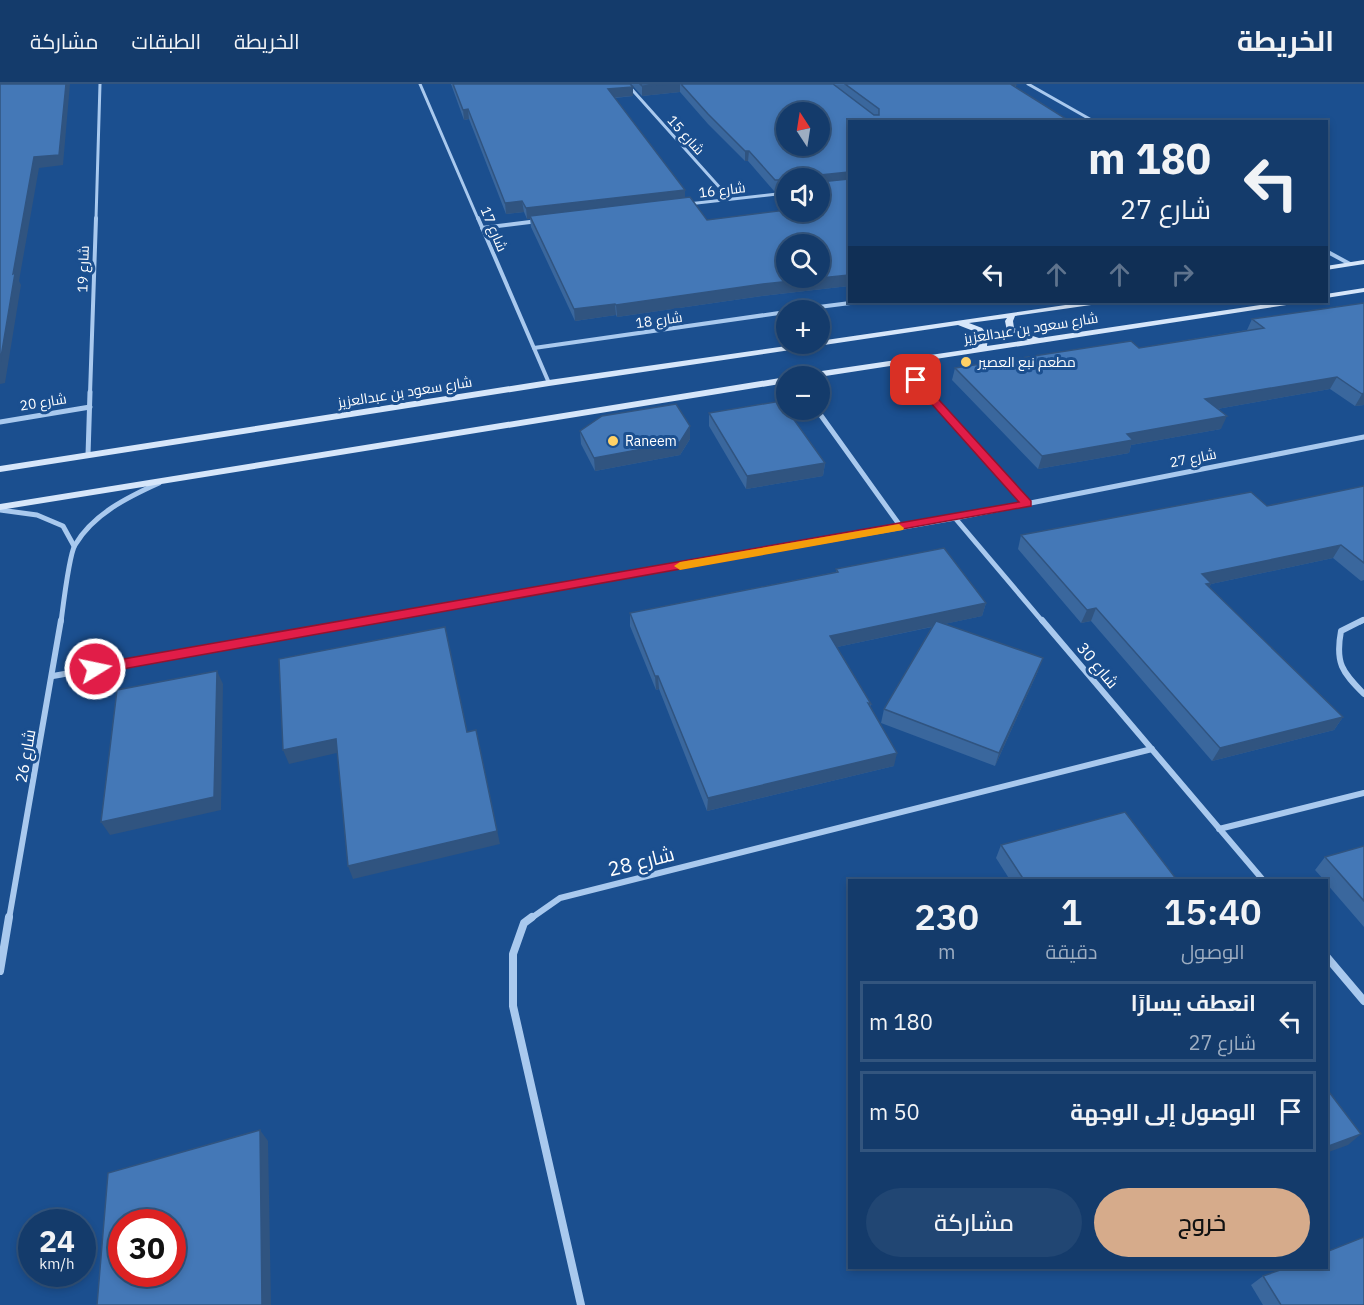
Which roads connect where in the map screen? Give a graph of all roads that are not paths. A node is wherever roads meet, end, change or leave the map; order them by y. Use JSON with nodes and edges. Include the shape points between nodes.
{"nodes":[{"id":1,"x":100,"y":84,"type":"edge"},
{"id":2,"x":420,"y":84,"type":"edge"},
{"id":3,"x":627,"y":84,"type":"edge"},
{"id":4,"x":1028,"y":84,"type":"edge"},
{"id":5,"x":1091,"y":120,"type":"edge"},
{"id":6,"x":776,"y":194,"type":"edge"},
{"id":7,"x":730,"y":199,"type":"junction"},
{"id":8,"x":683,"y":205,"type":"edge"},
{"id":9,"x":541,"y":221,"type":"edge"},
{"id":10,"x":482,"y":228,"type":"junction"},
{"id":11,"x":1328,"y":252,"type":"edge"},
{"id":12,"x":1364,"y":262,"type":"edge"},
{"id":13,"x":1350,"y":264,"type":"junction"},
{"id":14,"x":1328,"y":268,"type":"edge"},
{"id":15,"x":1364,"y":290,"type":"edge"},
{"id":16,"x":1328,"y":296,"type":"edge"},
{"id":17,"x":850,"y":303,"type":"edge"},
{"id":18,"x":1091,"y":303,"type":"edge"},
{"id":19,"x":1287,"y":303,"type":"edge"},
{"id":20,"x":830,"y":306,"type":"edge"},
{"id":21,"x":776,"y":313,"type":"edge"},
{"id":22,"x":1013,"y":314,"type":"junction"},
{"id":23,"x":958,"y":322,"type":"junction"},
{"id":24,"x":830,"y":341,"type":"edge"},
{"id":25,"x":1040,"y":341,"type":"junction"},
{"id":26,"x":534,"y":348,"type":"junction"},
{"id":27,"x":776,"y":350,"type":"edge"},
{"id":28,"x":972,"y":351,"type":"junction"},
{"id":29,"x":900,"y":362,"type":"junction"},
{"id":30,"x":830,"y":373,"type":"edge"},
{"id":31,"x":776,"y":382,"type":"edge"},
{"id":32,"x":549,"y":383,"type":"junction"},
{"id":33,"x":90,"y":407,"type":"junction"},
{"id":34,"x":824,"y":420,"type":"edge"},
{"id":35,"x":0,"y":422,"type":"edge"},
{"id":36,"x":1364,"y":436,"type":"edge"},
{"id":37,"x":88,"y":455,"type":"junction"},
{"id":38,"x":0,"y":469,"type":"edge"},
{"id":39,"x":162,"y":482,"type":"junction"},
{"id":40,"x":1027,"y":504,"type":"junction"},
{"id":41,"x":0,"y":509,"type":"edge"},
{"id":42,"x":955,"y":518,"type":"junction"},
{"id":43,"x":901,"y":527,"type":"junction"},
{"id":44,"x":74,"y":546,"type":"junction"},
{"id":45,"x":1364,"y":620,"type":"edge"},
{"id":46,"x":53,"y":676,"type":"junction"},
{"id":47,"x":1364,"y":694,"type":"edge"},
{"id":48,"x":1152,"y":749,"type":"junction"},
{"id":49,"x":1364,"y":793,"type":"edge"},
{"id":50,"x":1219,"y":829,"type":"junction"},
{"id":51,"x":1262,"y":879,"type":"edge"},
{"id":52,"x":1328,"y":958,"type":"edge"},
{"id":53,"x":0,"y":971,"type":"edge"},
{"id":54,"x":1364,"y":1001,"type":"edge"},
{"id":55,"x":581,"y":1305,"type":"edge"}],
"edges":[{"from":1,"to":33,"type":"street","name":"شارع 19"},
{"from":2,"to":10,"type":"street","name":"شارع 17"},
{"from":3,"to":7,"type":"street","name":"شارع 15"},
{"from":4,"to":5,"type":"street"},
{"from":6,"to":7,"type":"street","name":"شارع 16"},
{"from":7,"to":8,"type":"street","name":"شارع 16"},
{"from":9,"to":10,"type":"street"},
{"from":10,"to":26,"type":"street","name":"شارع 17"},
{"from":11,"to":13,"type":"street"},
{"from":12,"to":13,"type":"main road"},
{"from":13,"to":14,"type":"main road"},
{"from":15,"to":16,"type":"main road"},
{"from":17,"to":20,"type":"street"},
{"from":18,"to":22,"type":"main road","name":"شارع سعود بن عبدالعزيز"},
{"from":19,"to":25,"type":"main road","name":"شارع سعود بن عبدالعزيز"},
{"from":21,"to":26,"type":"street","name":"شارع 18"},
{"from":22,"to":23,"type":"main road","name":"شارع سعود بن عبدالعزيز"},
{"from":22,"to":25,"type":"main road","via":[[1010,328]]},
{"from":23,"to":24,"type":"main road","name":"شارع سعود بن عبدالعزيز"},
{"from":23,"to":28,"type":"main road","via":[[979,330],[985,337],[984,345]]},
{"from":25,"to":28,"type":"main road","name":"شارع سعود بن عبدالعزيز"},
{"from":26,"to":32,"type":"street","name":"شارع 17"},
{"from":27,"to":32,"type":"main road","name":"شارع سعود بن عبدالعزيز"},
{"from":28,"to":29,"type":"main road","name":"شارع سعود بن عبدالعزيز"},
{"from":29,"to":30,"type":"main road","name":"شارع سعود بن عبدالعزيز"},
{"from":29,"to":40,"type":"street"},
{"from":31,"to":39,"type":"main road"},
{"from":32,"to":37,"type":"main road","name":"شارع سعود بن عبدالعزيز"},
{"from":33,"to":35,"type":"street","name":"شارع 20"},
{"from":33,"to":37,"type":"street","name":"شارع 19"},
{"from":34,"to":43,"type":"street"},
{"from":36,"to":40,"type":"street","name":"شارع 27"},
{"from":37,"to":38,"type":"main road","name":"شارع سعود بن عبدالعزيز"},
{"from":39,"to":41,"type":"main road"},
{"from":39,"to":44,"type":"street","via":[[123,499]]},
{"from":40,"to":42,"type":"street","name":"شارع 27"},
{"from":41,"to":44,"type":"street","via":[[37,515],[63,526]]},
{"from":42,"to":43,"type":"street","name":"شارع 27"},
{"from":42,"to":48,"type":"street","name":"شارع 30"},
{"from":43,"to":46,"type":"street","name":"شارع 27"},
{"from":44,"to":46,"type":"street","name":"شارع 26"},
{"from":45,"to":47,"type":"street","via":[[1341,631],[1336,652],[1342,672]]},
{"from":46,"to":53,"type":"street","name":"شارع 26"},
{"from":48,"to":50,"type":"street","name":"شارع 30"},
{"from":48,"to":55,"type":"street","name":"شارع 28","via":[[560,898],[524,922],[513,954],[513,1006]]},
{"from":49,"to":50,"type":"street"},
{"from":50,"to":51,"type":"street","name":"شارع 30"},
{"from":52,"to":54,"type":"street"}]}
